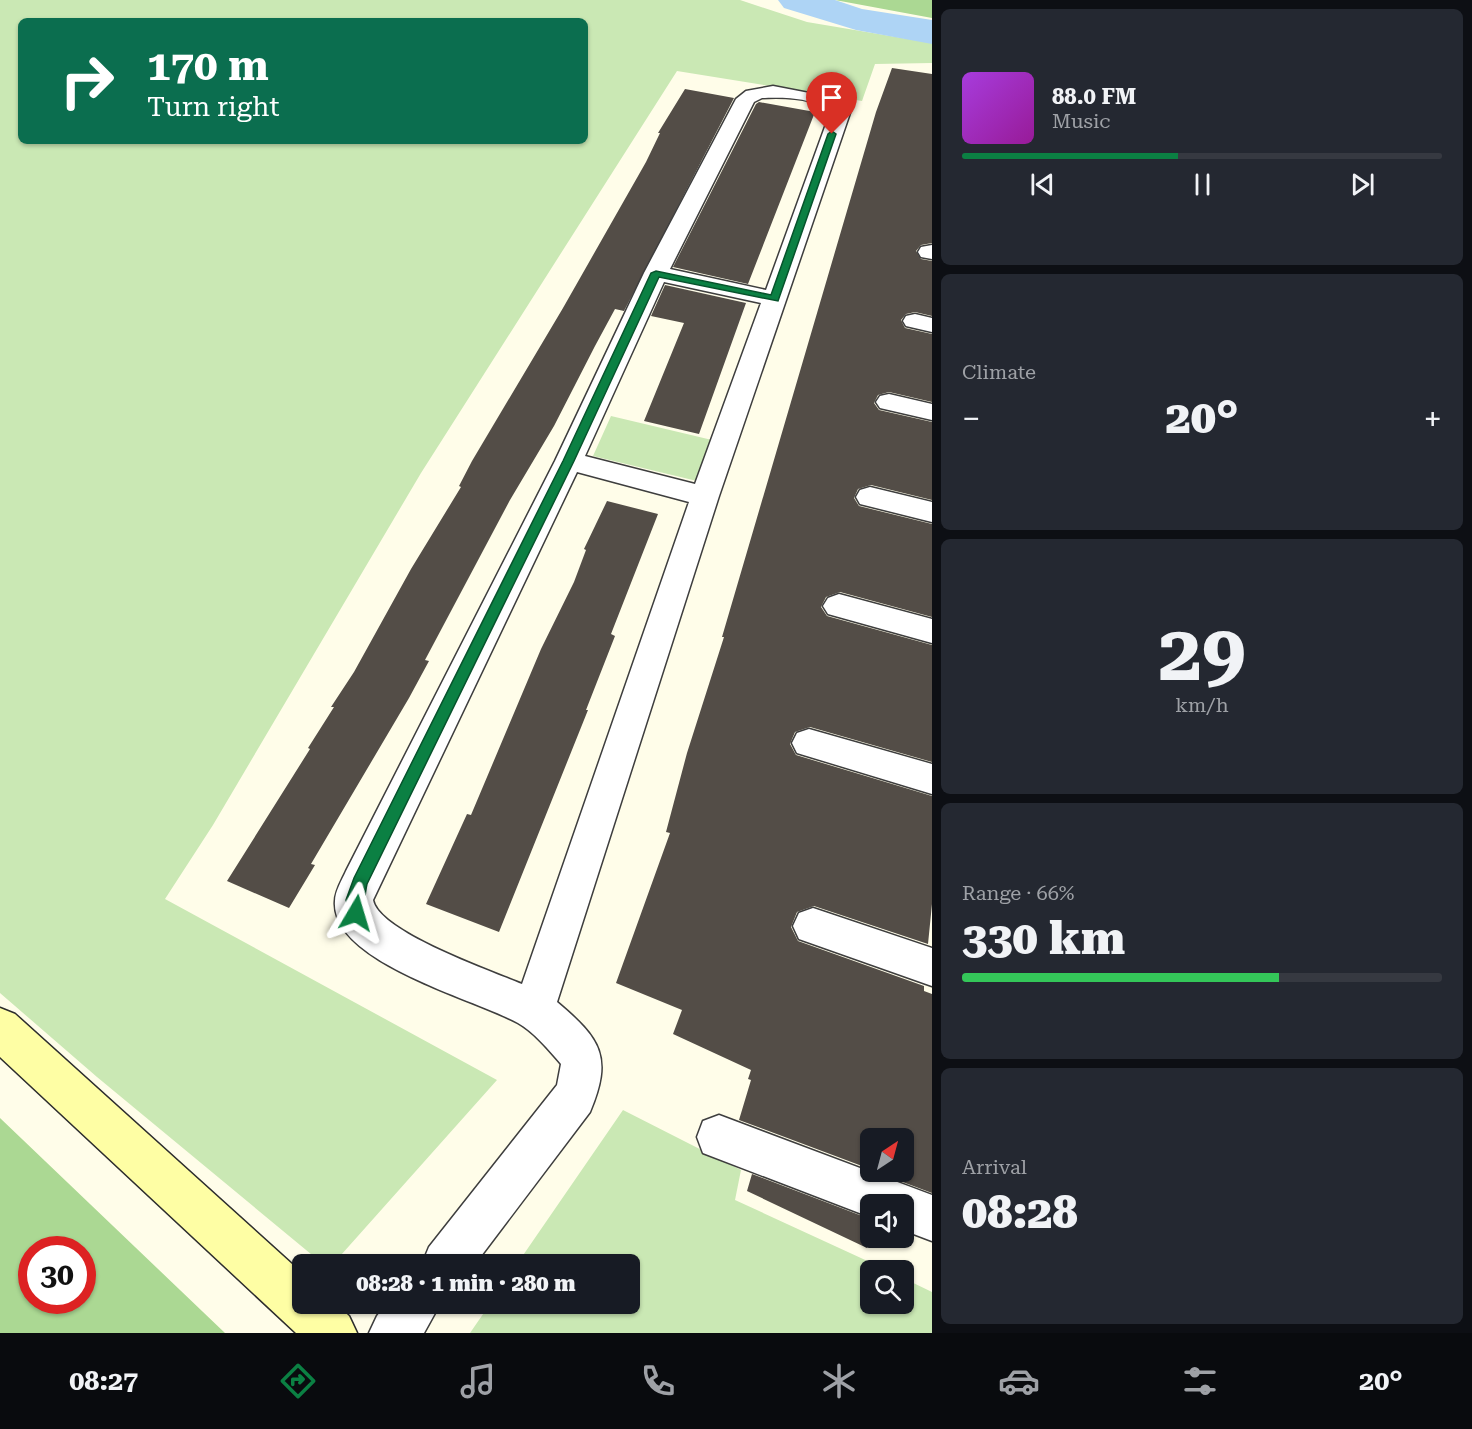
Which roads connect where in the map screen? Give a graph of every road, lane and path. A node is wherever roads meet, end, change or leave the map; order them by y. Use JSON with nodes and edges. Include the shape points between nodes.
{"nodes":[{"id":1,"x":656,"y":273,"type":"junction"},
{"id":2,"x":775,"y":299,"type":"junction"},
{"id":3,"x":889,"y":402,"type":"dead end"},
{"id":4,"x":932,"y":412,"type":"edge"},
{"id":5,"x":568,"y":461,"type":"junction"},
{"id":6,"x":705,"y":496,"type":"junction"},
{"id":7,"x":870,"y":497,"type":"dead end"},
{"id":8,"x":932,"y":512,"type":"edge"},
{"id":9,"x":839,"y":606,"type":"dead end"},
{"id":10,"x":932,"y":631,"type":"edge"},
{"id":11,"x":809,"y":743,"type":"dead end"},
{"id":12,"x":932,"y":779,"type":"edge"},
{"id":13,"x":813,"y":926,"type":"dead end"},
{"id":14,"x":932,"y":968,"type":"edge"},
{"id":15,"x":534,"y":1010,"type":"junction"},
{"id":16,"x":0,"y":1029,"type":"edge"},
{"id":17,"x":719,"y":1137,"type":"dead end"},
{"id":18,"x":870,"y":1194,"type":"edge"},
{"id":19,"x":914,"y":1211,"type":"edge"},
{"id":20,"x":932,"y":1218,"type":"edge"},
{"id":21,"x":454,"y":1254,"type":"edge"},
{"id":22,"x":408,"y":1314,"type":"edge"},
{"id":23,"x":332,"y":1333,"type":"edge"},
{"id":24,"x":394,"y":1333,"type":"edge"}],
"edges":[{"from":1,"to":2,"type":"street"},
{"from":1,"to":2,"type":"street","via":[[749,95],[763,91],[820,100],[834,105],[840,113]]},
{"from":1,"to":5,"type":"street"},
{"from":2,"to":6,"type":"street"},
{"from":3,"to":4,"type":"street"},
{"from":5,"to":6,"type":"street"},
{"from":5,"to":15,"type":"street","via":[[354,900],[361,921],[396,949]]},
{"from":6,"to":15,"type":"street"},
{"from":7,"to":8,"type":"street"},
{"from":9,"to":10,"type":"street"},
{"from":11,"to":12,"type":"street"},
{"from":13,"to":14,"type":"street"},
{"from":15,"to":21,"type":"street","via":[[578,1052],[582,1074],[579,1085],[575,1097]]},
{"from":16,"to":23,"type":"main road"},
{"from":17,"to":18,"type":"street"},
{"from":19,"to":20,"type":"street"},
{"from":22,"to":24,"type":"street"}]}
